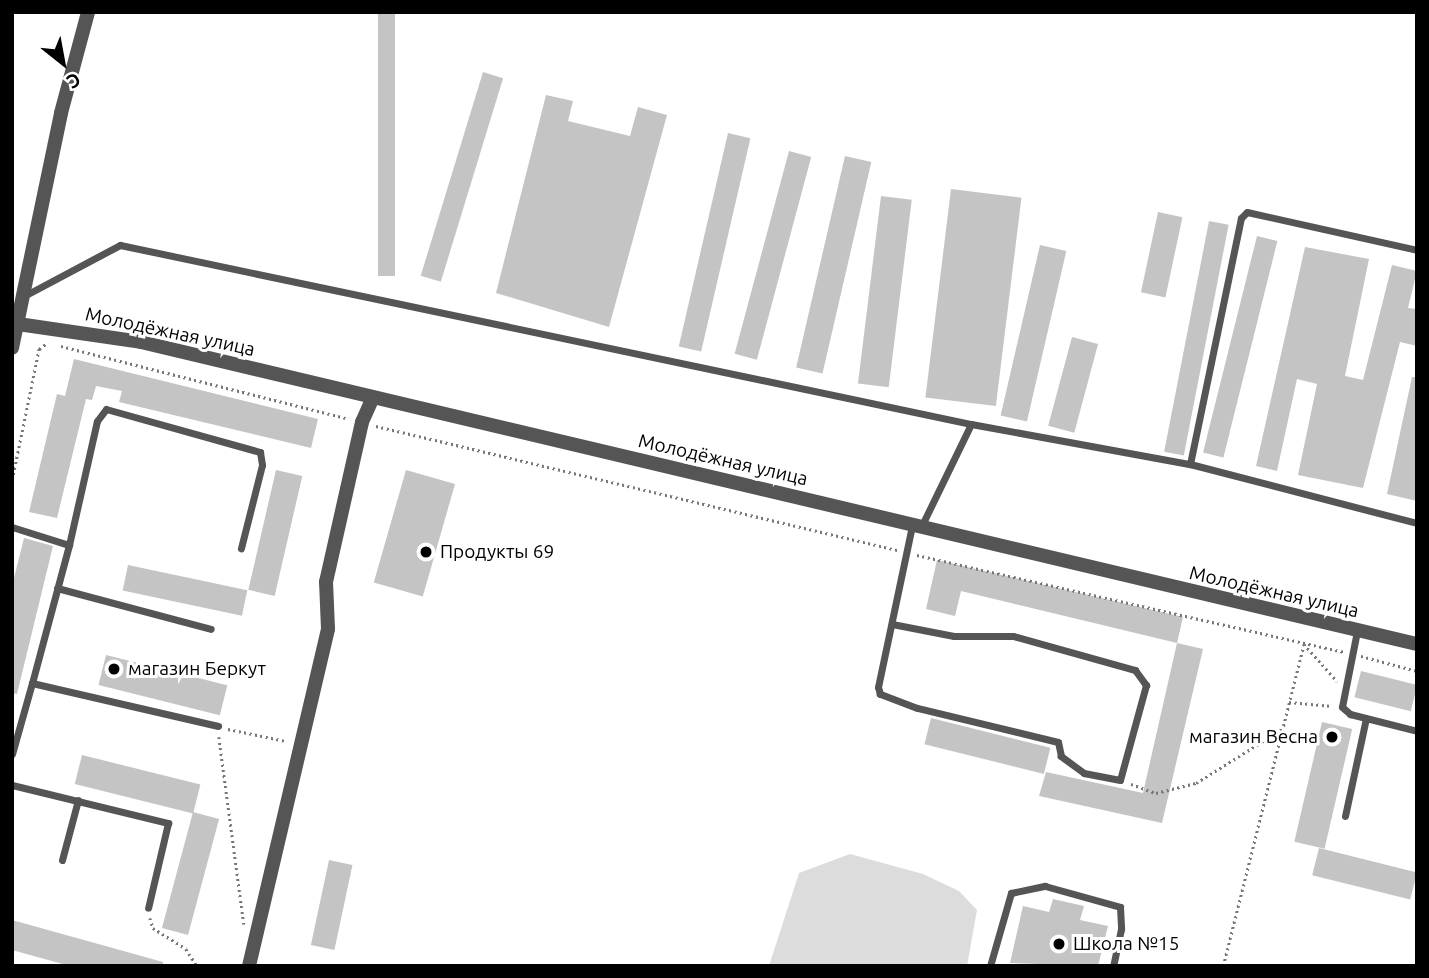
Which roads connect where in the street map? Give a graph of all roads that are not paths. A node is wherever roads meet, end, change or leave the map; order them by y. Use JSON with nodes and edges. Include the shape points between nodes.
{"nodes":[{"id":1,"x":88,"y":12,"type":"edge"},
{"id":2,"x":1417,"y":250,"type":"edge"},
{"id":3,"x":24,"y":296,"type":"junction"},
{"id":4,"x":15,"y":323,"type":"edge"},
{"id":5,"x":12,"y":348,"type":"edge"},
{"id":6,"x":373,"y":397,"type":"junction"},
{"id":7,"x":971,"y":424,"type":"junction"},
{"id":8,"x":1190,"y":464,"type":"junction"},
{"id":9,"x":1417,"y":523,"type":"edge"},
{"id":10,"x":917,"y":526,"type":"junction"},
{"id":11,"x":12,"y":527,"type":"edge"},
{"id":12,"x":69,"y":545,"type":"junction"},
{"id":13,"x":241,"y":548,"type":"dead end"},
{"id":14,"x":57,"y":588,"type":"junction"},
{"id":15,"x":892,"y":624,"type":"junction"},
{"id":16,"x":211,"y":629,"type":"dead end"},
{"id":17,"x":1357,"y":631,"type":"junction"},
{"id":18,"x":1417,"y":644,"type":"edge"},
{"id":19,"x":32,"y":682,"type":"junction"},
{"id":20,"x":1366,"y":718,"type":"junction"},
{"id":21,"x":218,"y":726,"type":"road end"},
{"id":22,"x":1417,"y":731,"type":"edge"},
{"id":23,"x":12,"y":754,"type":"edge"},
{"id":24,"x":12,"y":785,"type":"edge"},
{"id":25,"x":78,"y":800,"type":"junction"},
{"id":26,"x":1345,"y":816,"type":"dead end"},
{"id":27,"x":62,"y":860,"type":"dead end"},
{"id":28,"x":148,"y":908,"type":"road end"},
{"id":29,"x":249,"y":966,"type":"edge"},
{"id":30,"x":990,"y":966,"type":"edge"},
{"id":31,"x":1113,"y":966,"type":"edge"}],
"edges":[{"from":1,"to":3,"type":"street","via":[[61,113]]},
{"from":2,"to":8,"type":"lane","via":[[1247,212],[1241,218]]},
{"from":3,"to":4,"type":"street"},
{"from":3,"to":7,"type":"lane","via":[[120,245]]},
{"from":4,"to":5,"type":"street"},
{"from":4,"to":6,"type":"street","name":"Молодёжная улица","via":[[141,342]]},
{"from":6,"to":10,"type":"street","name":"Молодёжная улица"},
{"from":6,"to":29,"type":"street","via":[[362,422],[326,582],[328,629]]},
{"from":7,"to":8,"type":"lane"},
{"from":7,"to":10,"type":"lane"},
{"from":8,"to":9,"type":"lane"},
{"from":10,"to":15,"type":"lane","via":[[906,552]]},
{"from":10,"to":17,"type":"street","name":"Молодёжная улица"},
{"from":11,"to":12,"type":"lane"},
{"from":12,"to":13,"type":"lane","via":[[97,421],[106,409],[260,452],[262,464]]},
{"from":12,"to":14,"type":"lane"},
{"from":14,"to":16,"type":"lane"},
{"from":14,"to":19,"type":"lane"},
{"from":15,"to":15,"type":"lane","via":[[878,687],[885,699],[1058,743],[1061,756],[1084,773],[1120,780],[1146,685],[1135,670],[1013,636],[954,636]]},
{"from":17,"to":18,"type":"street","name":"Молодёжная улица"},
{"from":17,"to":20,"type":"lane","via":[[1342,708]]},
{"from":19,"to":21,"type":"lane"},
{"from":19,"to":23,"type":"lane"},
{"from":20,"to":22,"type":"lane"},
{"from":20,"to":26,"type":"lane"},
{"from":24,"to":25,"type":"lane"},
{"from":25,"to":27,"type":"lane"},
{"from":25,"to":28,"type":"lane","via":[[168,823]]},
{"from":30,"to":31,"type":"lane","via":[[1011,894],[1045,886],[1120,907],[1121,929]]}]}
